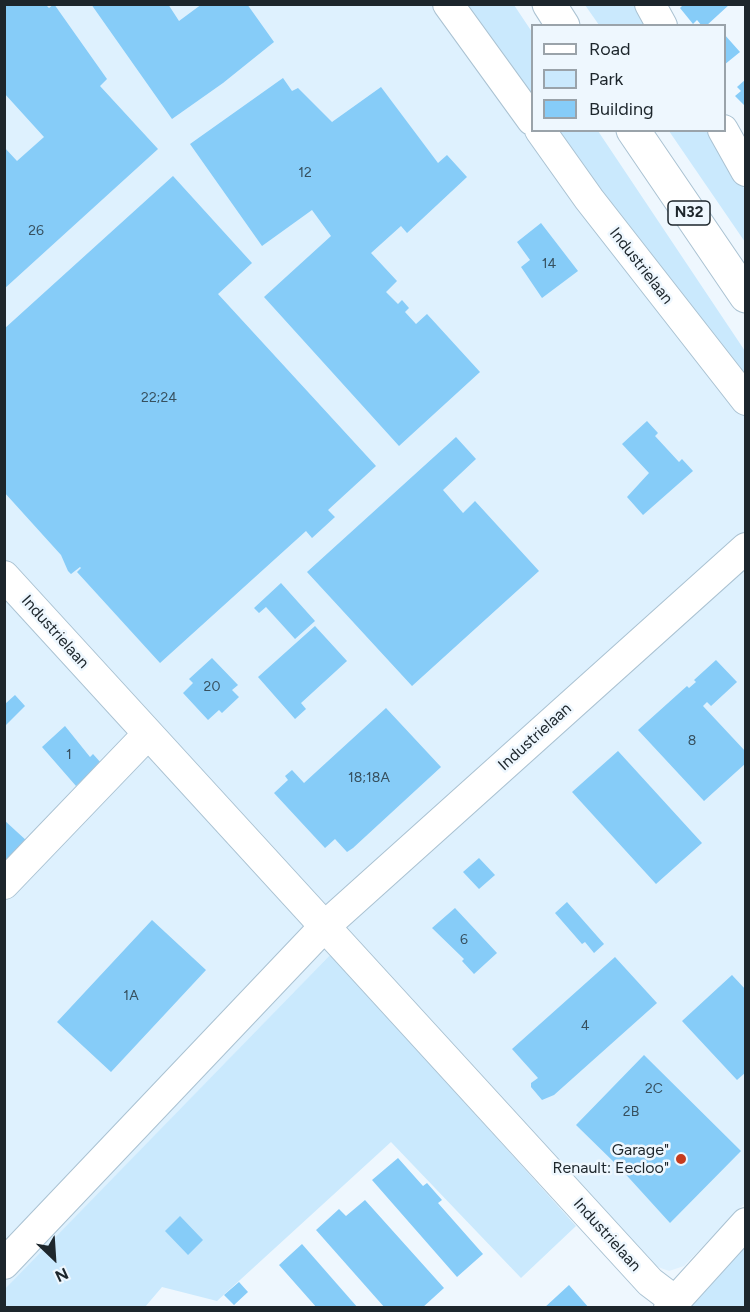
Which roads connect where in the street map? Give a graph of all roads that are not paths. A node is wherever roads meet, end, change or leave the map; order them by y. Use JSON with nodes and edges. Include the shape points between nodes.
{"nodes":[{"id":1,"x":448,"y":4,"type":"edge"},
{"id":2,"x":549,"y":4,"type":"edge"},
{"id":3,"x":650,"y":4,"type":"edge"},
{"id":4,"x":562,"y":24,"type":"edge"},
{"id":5,"x":661,"y":24,"type":"edge"},
{"id":6,"x":531,"y":119,"type":"edge"},
{"id":7,"x":541,"y":132,"type":"edge"},
{"id":8,"x":634,"y":132,"type":"edge"},
{"id":9,"x":724,"y":132,"type":"edge"},
{"id":10,"x":746,"y":171,"type":"edge"},
{"id":11,"x":746,"y":296,"type":"edge"},
{"id":12,"x":746,"y":400,"type":"edge"},
{"id":13,"x":746,"y":548,"type":"edge"},
{"id":14,"x":4,"y":576,"type":"edge"},
{"id":15,"x":148,"y":734,"type":"junction"},
{"id":16,"x":4,"y":884,"type":"edge"},
{"id":17,"x":324,"y":927,"type":"junction"},
{"id":18,"x":746,"y":1223,"type":"edge"},
{"id":19,"x":4,"y":1264,"type":"edge"},
{"id":20,"x":672,"y":1304,"type":"edge"}],
"edges":[{"from":1,"to":6,"type":"street"},
{"from":2,"to":4,"type":"main road"},
{"from":3,"to":5,"type":"street"},
{"from":7,"to":12,"type":"street","name":"Industrielaan","via":[[588,199]]},
{"from":8,"to":11,"type":"main road","number":"N32"},
{"from":9,"to":10,"type":"street"},
{"from":13,"to":17,"type":"street","name":"Industrielaan"},
{"from":14,"to":15,"type":"street","name":"Industrielaan"},
{"from":15,"to":16,"type":"street"},
{"from":15,"to":17,"type":"street","name":"Industrielaan"},
{"from":17,"to":19,"type":"street"},
{"from":17,"to":20,"type":"street","name":"Industrielaan"},
{"from":18,"to":20,"type":"street"}]}
